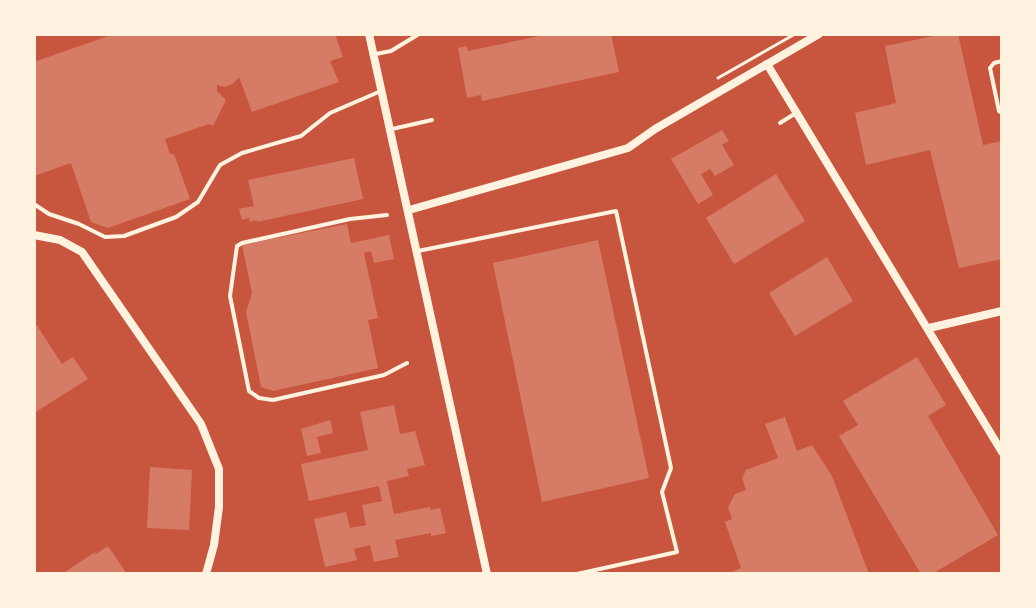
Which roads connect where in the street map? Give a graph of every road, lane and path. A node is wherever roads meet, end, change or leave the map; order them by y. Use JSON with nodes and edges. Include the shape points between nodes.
{"nodes":[{"id":1,"x":369,"y":34,"type":"edge"},
{"id":2,"x":419,"y":34,"type":"edge"},
{"id":3,"x":795,"y":34,"type":"edge"},
{"id":4,"x":819,"y":34,"type":"edge"},
{"id":5,"x":373,"y":55,"type":"junction"},
{"id":6,"x":1002,"y":61,"type":"edge"},
{"id":7,"x":767,"y":64,"type":"junction"},
{"id":8,"x":709,"y":83,"type":"dead end"},
{"id":9,"x":381,"y":91,"type":"junction"},
{"id":10,"x":798,"y":112,"type":"junction"},
{"id":11,"x":1002,"y":113,"type":"edge"},
{"id":12,"x":432,"y":120,"type":"dead end"},
{"id":13,"x":780,"y":123,"type":"dead end"},
{"id":14,"x":390,"y":130,"type":"junction"},
{"id":15,"x":34,"y":204,"type":"edge"},
{"id":16,"x":409,"y":210,"type":"junction"},
{"id":17,"x":387,"y":215,"type":"dead end"},
{"id":18,"x":34,"y":235,"type":"edge"},
{"id":19,"x":418,"y":251,"type":"junction"},
{"id":20,"x":1002,"y":311,"type":"edge"},
{"id":21,"x":929,"y":328,"type":"junction"},
{"id":22,"x":407,"y":363,"type":"dead end"},
{"id":23,"x":1002,"y":452,"type":"edge"},
{"id":24,"x":206,"y":574,"type":"edge"},
{"id":25,"x":487,"y":574,"type":"edge"},
{"id":26,"x":577,"y":574,"type":"edge"}],
"edges":[{"from":1,"to":5,"type":"street"},
{"from":2,"to":5,"type":"lane"},
{"from":3,"to":8,"type":"path"},
{"from":4,"to":7,"type":"street"},
{"from":5,"to":9,"type":"street"},
{"from":6,"to":11,"type":"lane","via":[[990,68]]},
{"from":7,"to":10,"type":"street"},
{"from":7,"to":16,"type":"street","via":[[628,148]]},
{"from":9,"to":14,"type":"street"},
{"from":9,"to":15,"type":"lane","via":[[330,113],[301,136],[220,165],[198,202],[176,217],[124,236],[105,237]]},
{"from":10,"to":13,"type":"lane"},
{"from":10,"to":21,"type":"street"},
{"from":12,"to":14,"type":"lane"},
{"from":14,"to":16,"type":"street"},
{"from":16,"to":19,"type":"street"},
{"from":17,"to":22,"type":"lane","via":[[242,243],[234,258],[230,296],[249,391],[259,398],[273,400],[384,375]]},
{"from":18,"to":24,"type":"street","via":[[82,252],[201,424],[219,469],[219,507]]},
{"from":19,"to":25,"type":"street"},
{"from":19,"to":26,"type":"lane","via":[[616,211],[671,468],[662,492],[677,552]]},
{"from":20,"to":21,"type":"street"},
{"from":21,"to":23,"type":"street"}]}
